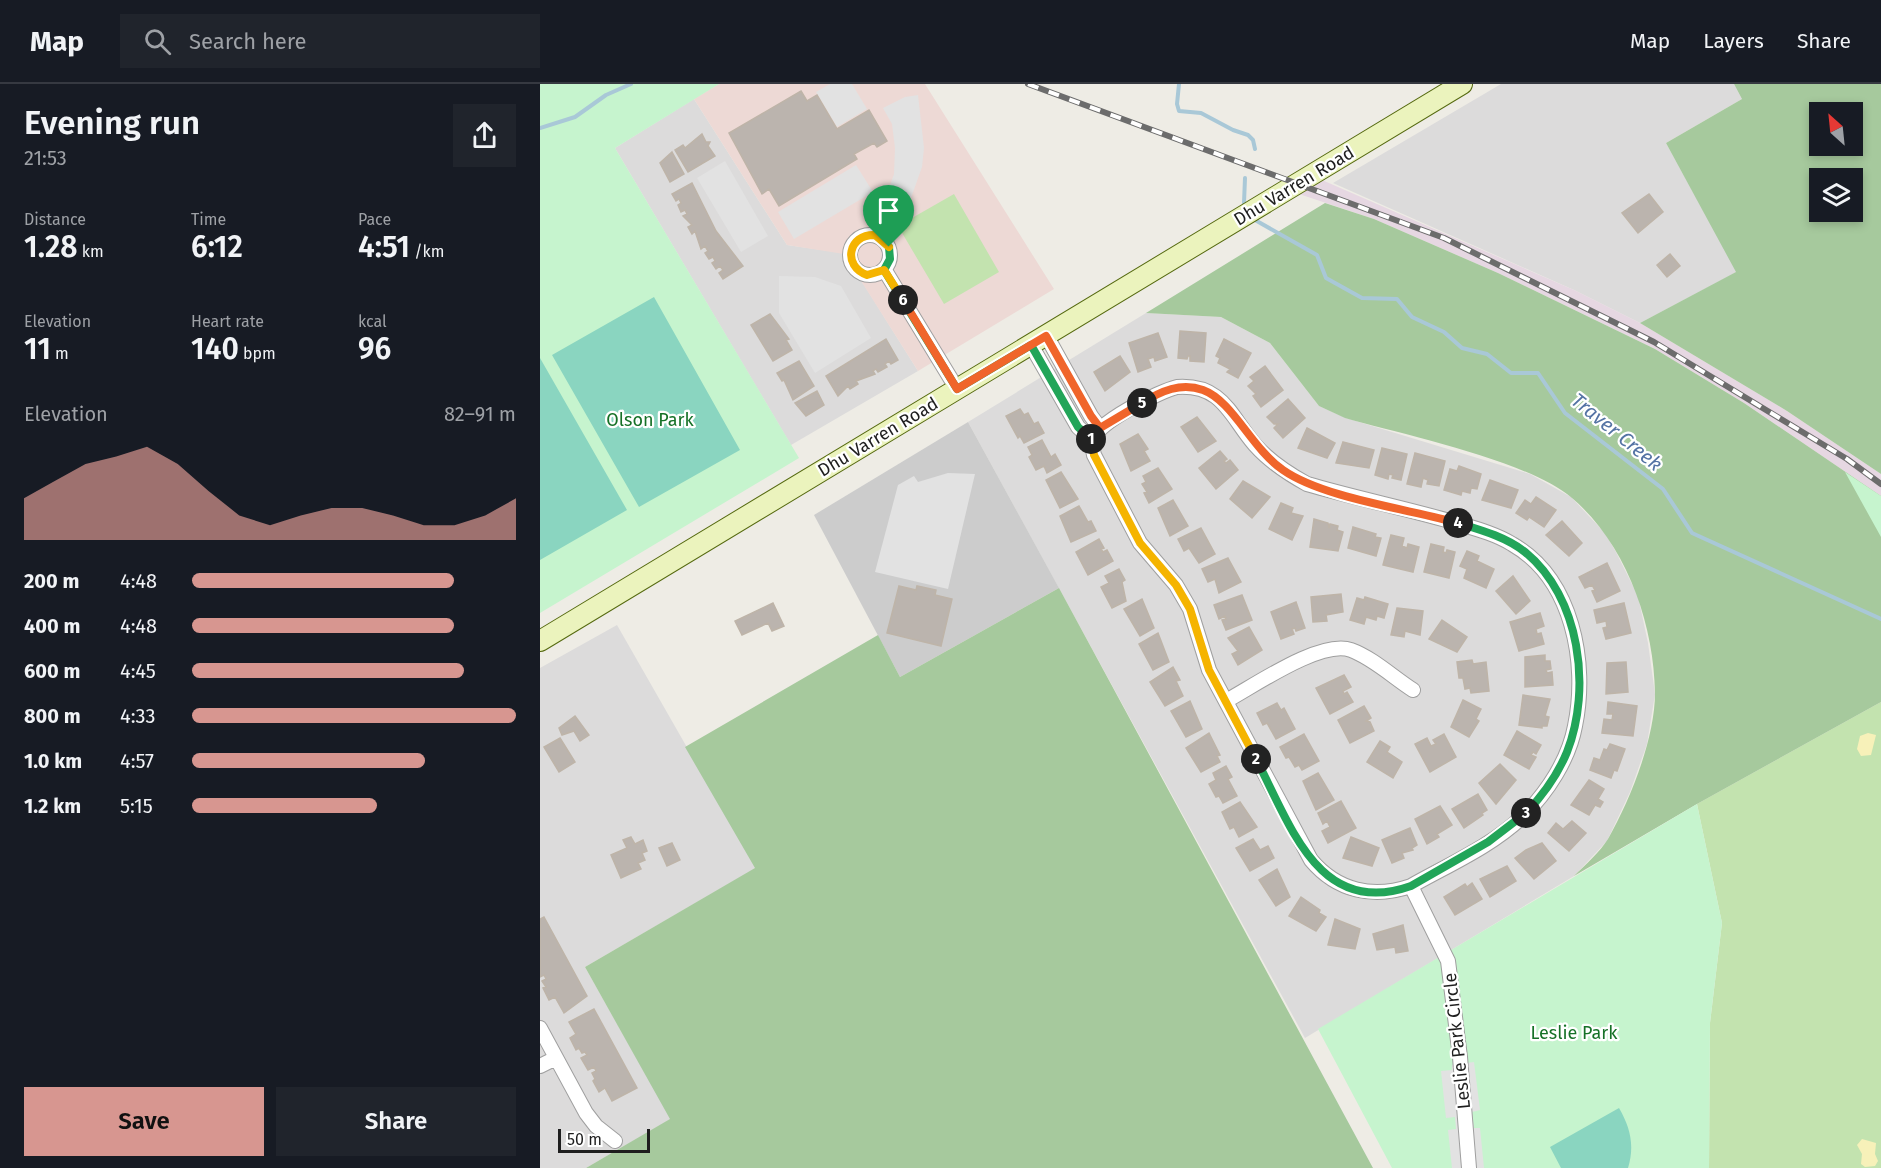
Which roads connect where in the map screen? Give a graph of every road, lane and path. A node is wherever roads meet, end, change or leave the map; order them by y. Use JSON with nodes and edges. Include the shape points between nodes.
{"nodes":[{"id":1,"x":1462,"y":84,"type":"edge"},
{"id":2,"x":884,"y":270,"type":"dead end"},
{"id":3,"x":1038,"y":340,"type":"junction"},
{"id":4,"x":957,"y":389,"type":"junction"},
{"id":5,"x":1078,"y":394,"type":"junction"},
{"id":6,"x":1064,"y":402,"type":"junction"},
{"id":7,"x":1100,"y":428,"type":"junction"},
{"id":8,"x":1092,"y":440,"type":"junction"},
{"id":9,"x":540,"y":641,"type":"edge"},
{"id":10,"x":1413,"y":690,"type":"dead end"},
{"id":11,"x":1226,"y":701,"type":"junction"},
{"id":12,"x":1411,"y":886,"type":"junction"},
{"id":13,"x":540,"y":1028,"type":"edge"},
{"id":14,"x":556,"y":1058,"type":"junction"},
{"id":15,"x":540,"y":1066,"type":"edge"},
{"id":16,"x":615,"y":1141,"type":"dead end"},
{"id":17,"x":1469,"y":1168,"type":"edge"}],
"edges":[{"from":1,"to":3,"type":"main road","name":"Dhu Varren Road"},
{"from":2,"to":4,"type":"street"},
{"from":3,"to":4,"type":"main road","name":"Dhu Varren Road"},
{"from":3,"to":5,"type":"street"},
{"from":3,"to":6,"type":"street"},
{"from":4,"to":9,"type":"main road","name":"Dhu Varren Road"},
{"from":5,"to":6,"type":"street"},
{"from":5,"to":7,"type":"street"},
{"from":6,"to":8,"type":"street","via":[[1078,427]]},
{"from":7,"to":8,"type":"street"},
{"from":7,"to":12,"type":"street","via":[[1169,389],[1205,390],[1224,402],[1255,445],[1289,474],[1307,484],[1501,538],[1524,552],[1553,584],[1569,615],[1579,686],[1575,727],[1567,752],[1544,791],[1523,816],[1488,842]]},
{"from":8,"to":11,"type":"street","via":[[1094,455],[1140,543],[1176,585],[1190,609],[1209,670]]},
{"from":10,"to":11,"type":"street","via":[[1351,650],[1334,648],[1316,653]]},
{"from":11,"to":12,"type":"street","via":[[1317,868],[1339,884],[1367,893]]},
{"from":12,"to":17,"type":"street","name":"Leslie Park Circle","via":[[1448,961]]},
{"from":13,"to":14,"type":"street"},
{"from":14,"to":15,"type":"street"},
{"from":14,"to":16,"type":"street","via":[[586,1113]]}]}
